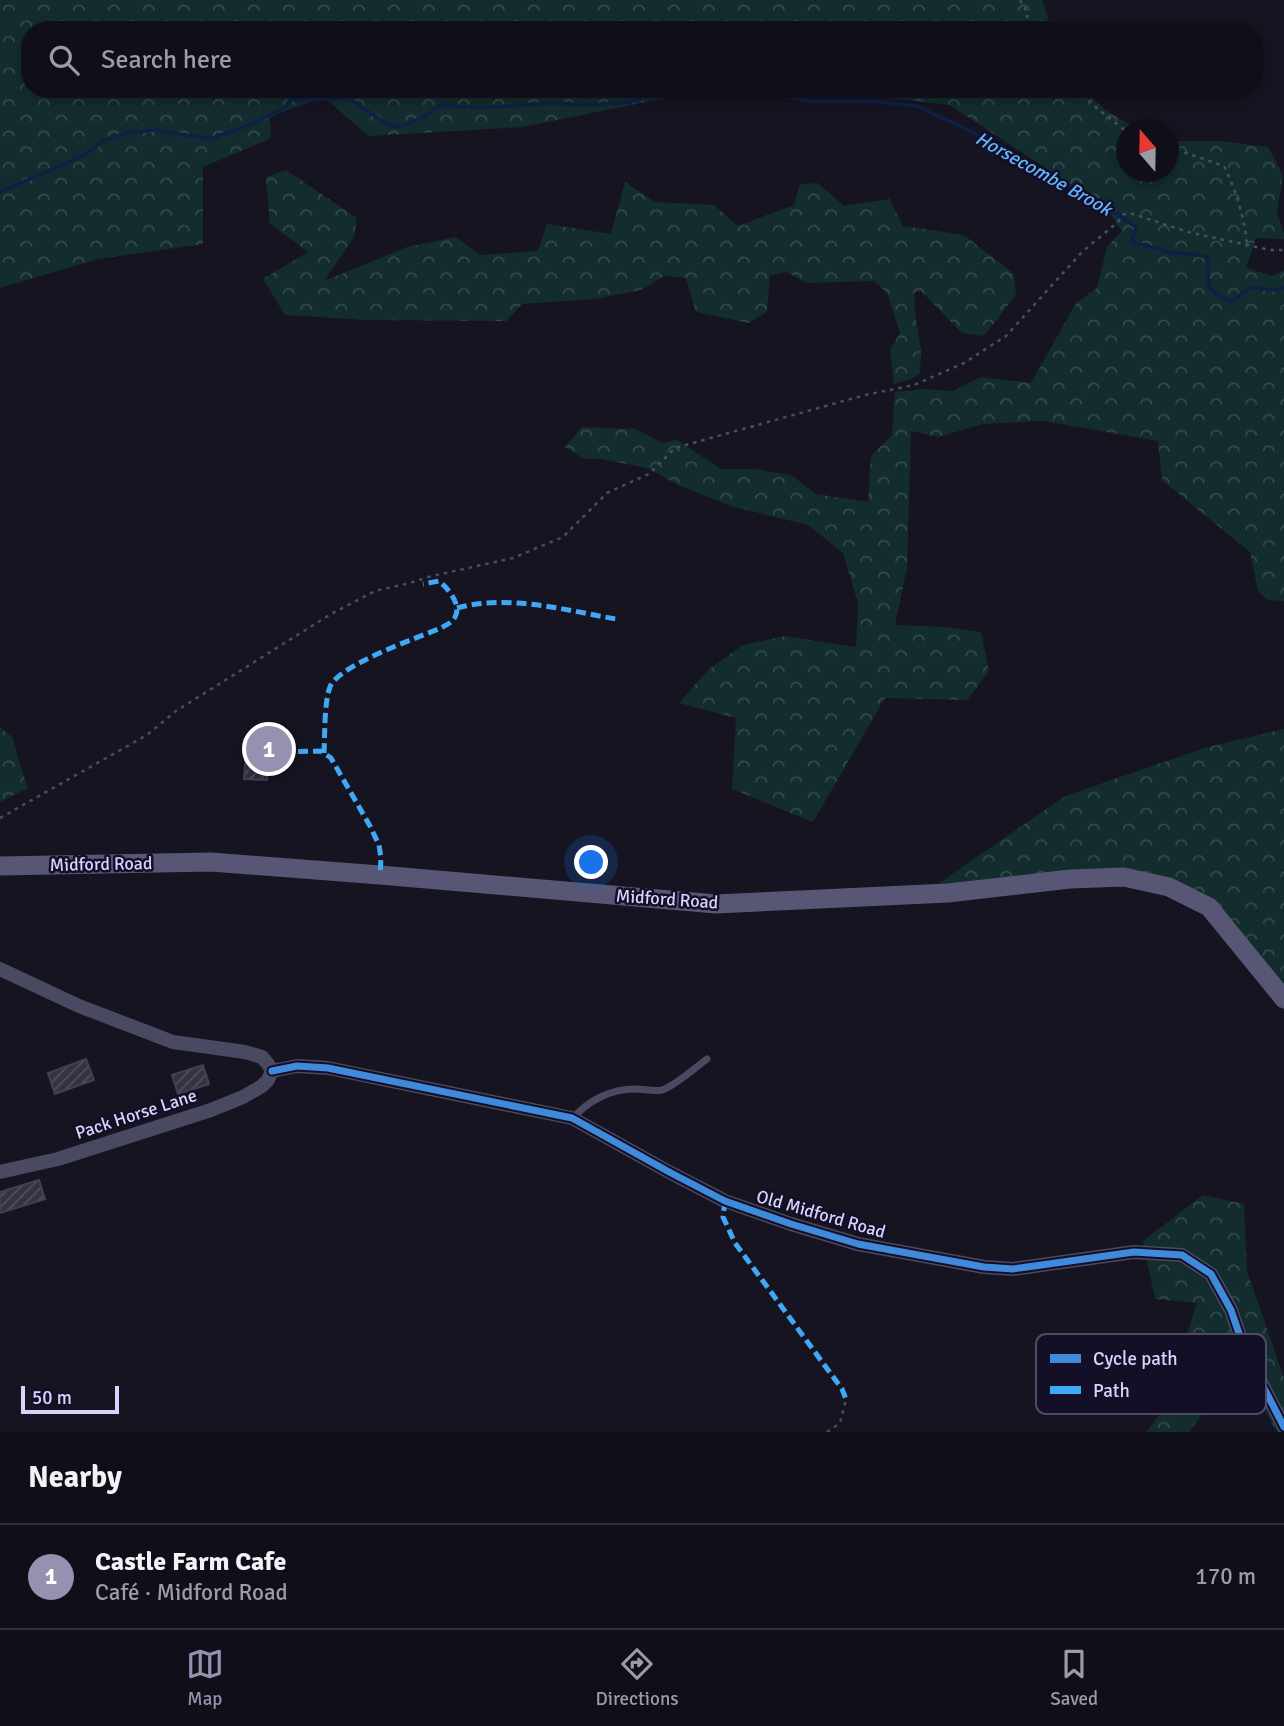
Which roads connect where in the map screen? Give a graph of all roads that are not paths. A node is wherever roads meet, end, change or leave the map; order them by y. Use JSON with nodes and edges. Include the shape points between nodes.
{"nodes":[{"id":1,"x":0,"y":866,"type":"edge"},
{"id":2,"x":0,"y":968,"type":"edge"},
{"id":3,"x":1284,"y":999,"type":"edge"},
{"id":4,"x":707,"y":1059,"type":"dead end"},
{"id":5,"x":272,"y":1071,"type":"junction"},
{"id":6,"x":572,"y":1118,"type":"junction"},
{"id":7,"x":0,"y":1172,"type":"edge"},
{"id":8,"x":1239,"y":1334,"type":"edge"},
{"id":9,"x":1266,"y":1392,"type":"edge"},
{"id":10,"x":1284,"y":1427,"type":"edge"}],
"edges":[{"from":1,"to":3,"type":"main road","name":"Midford Road","via":[[211,862],[716,904],[948,893],[1124,877],[1169,887],[1209,907]]},
{"from":2,"to":5,"type":"street","via":[[79,1006],[173,1042],[262,1057]]},
{"from":4,"to":6,"type":"lane","via":[[667,1088],[618,1090],[596,1099]]},
{"from":5,"to":6,"type":"street","name":"Old Midford Road","via":[[298,1066],[328,1068]]},
{"from":5,"to":7,"type":"street","name":"Pack Horse Lane","via":[[262,1086],[211,1110],[58,1159]]},
{"from":6,"to":8,"type":"street","name":"Old Midford Road","via":[[725,1201],[858,1244],[1013,1269],[1134,1252],[1182,1255],[1211,1274]]},
{"from":9,"to":10,"type":"street","name":"Old Midford Road"}]}
